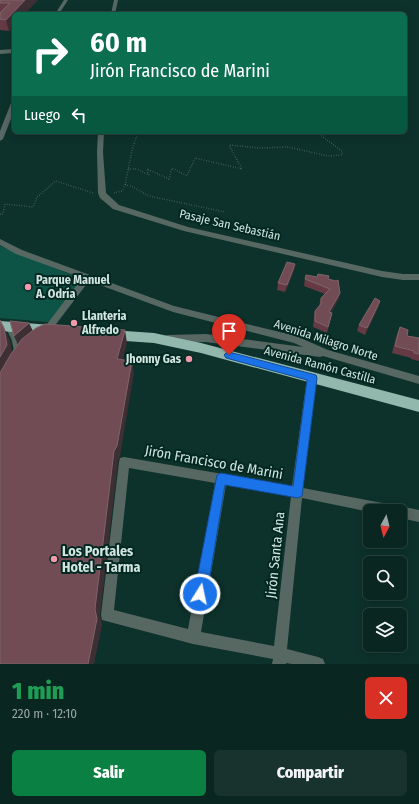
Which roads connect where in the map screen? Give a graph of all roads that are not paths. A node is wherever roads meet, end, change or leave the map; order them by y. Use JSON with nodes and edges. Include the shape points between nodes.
{"nodes":[{"id":1,"x":66,"y":0,"type":"edge"},
{"id":2,"x":116,"y":0,"type":"edge"},
{"id":3,"x":58,"y":12,"type":"edge"},
{"id":4,"x":113,"y":12,"type":"edge"},
{"id":5,"x":12,"y":51,"type":"edge"},
{"id":6,"x":0,"y":52,"type":"edge"},
{"id":7,"x":12,"y":108,"type":"edge"},
{"id":8,"x":101,"y":134,"type":"edge"},
{"id":9,"x":0,"y":139,"type":"edge"},
{"id":10,"x":0,"y":242,"type":"edge"},
{"id":11,"x":86,"y":277,"type":"junction"},
{"id":12,"x":419,"y":277,"type":"edge"},
{"id":13,"x":4,"y":327,"type":"edge"},
{"id":14,"x":53,"y":332,"type":"joint"},
{"id":15,"x":99,"y":334,"type":"edge"},
{"id":16,"x":158,"y":339,"type":"junction"},
{"id":17,"x":22,"y":352,"type":"edge"},
{"id":18,"x":326,"y":353,"type":"junction"},
{"id":19,"x":312,"y":378,"type":"junction"},
{"id":20,"x":419,"y":380,"type":"edge"},
{"id":21,"x":419,"y":406,"type":"edge"},
{"id":22,"x":221,"y":479,"type":"junction"},
{"id":23,"x":298,"y":492,"type":"junction"},
{"id":24,"x":363,"y":505,"type":"edge"},
{"id":25,"x":407,"y":513,"type":"edge"},
{"id":26,"x":419,"y":516,"type":"edge"},
{"id":27,"x":193,"y":638,"type":"junction"},
{"id":28,"x":279,"y":659,"type":"edge"},
{"id":29,"x":318,"y":664,"type":"edge"}],
"edges":[{"from":1,"to":3,"type":"street"},
{"from":2,"to":4,"type":"street"},
{"from":5,"to":6,"type":"street"},
{"from":7,"to":9,"type":"street"},
{"from":8,"to":12,"type":"street","name":"Pasaje San Sebastián","via":[[102,195],[116,206],[186,229],[382,274]]},
{"from":10,"to":11,"type":"street","name":"Avenida Milagro Norte","via":[[19,252]]},
{"from":11,"to":14,"type":"street"},
{"from":11,"to":18,"type":"street","name":"Avenida Milagro Norte","via":[[173,309],[296,340]]},
{"from":13,"to":14,"type":"highway"},
{"from":13,"to":17,"type":"lane","via":[[14,339],[18,356]]},
{"from":15,"to":16,"type":"highway","name":"Avenida Ramón Castilla"},
{"from":16,"to":18,"type":"street","via":[[206,338]]},
{"from":16,"to":19,"type":"highway","name":"Avenida Ramón Castilla"},
{"from":18,"to":20,"type":"street","name":"Avenida Milagro Norte"},
{"from":19,"to":21,"type":"highway","name":"Avenida Ramón Castilla"},
{"from":19,"to":23,"type":"street","name":"Jirón Santa Ana"},
{"from":22,"to":23,"type":"street","name":"Jirón Francisco de Marini"},
{"from":22,"to":27,"type":"street"},
{"from":22,"to":27,"type":"street","name":"Jirón Francisco de Marini","via":[[124,462],[107,615]]},
{"from":23,"to":24,"type":"street","name":"Jirón Francisco de Marini"},
{"from":23,"to":28,"type":"street","name":"Jirón Santa Ana"},
{"from":25,"to":26,"type":"street"},
{"from":27,"to":28,"type":"street"},
{"from":28,"to":29,"type":"street"}]}
